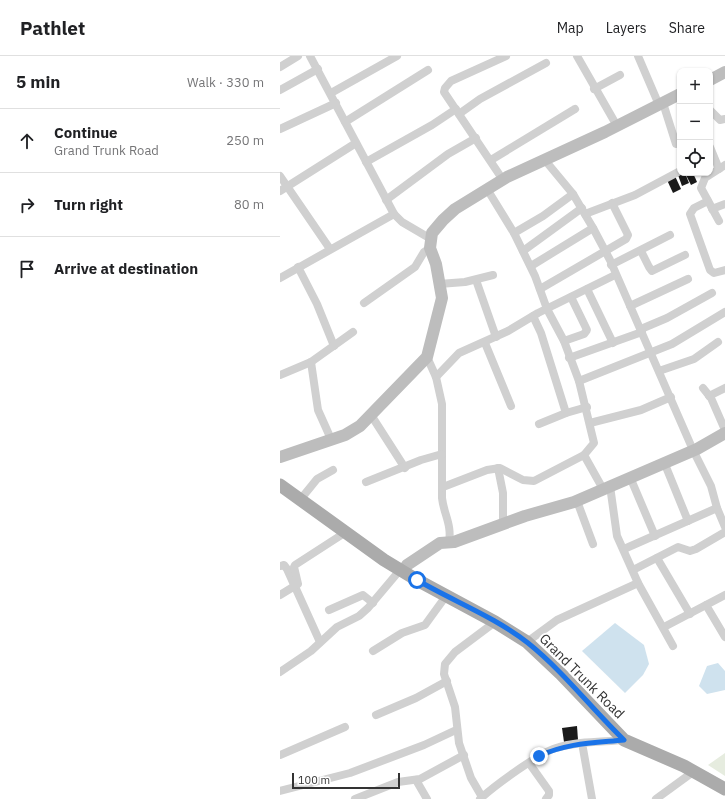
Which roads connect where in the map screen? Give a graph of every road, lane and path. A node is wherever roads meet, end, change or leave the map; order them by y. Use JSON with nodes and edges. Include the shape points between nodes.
{"nodes":[{"id":1,"x":298,"y":56,"type":"edge"},
{"id":2,"x":310,"y":56,"type":"edge"},
{"id":3,"x":397,"y":56,"type":"edge"},
{"id":4,"x":506,"y":56,"type":"edge"},
{"id":5,"x":577,"y":56,"type":"edge"},
{"id":6,"x":638,"y":56,"type":"edge"},
{"id":7,"x":546,"y":63,"type":"dead end"},
{"id":8,"x":280,"y":67,"type":"edge"},
{"id":9,"x":318,"y":69,"type":"junction"},
{"id":10,"x":428,"y":70,"type":"dead end"},
{"id":11,"x":725,"y":72,"type":"edge"},
{"id":12,"x":620,"y":75,"type":"dead end"},
{"id":13,"x":713,"y":78,"type":"edge"},
{"id":14,"x":594,"y":89,"type":"junction"},
{"id":15,"x":280,"y":90,"type":"edge"},
{"id":16,"x":331,"y":93,"type":"junction"},
{"id":17,"x":677,"y":96,"type":"edge"},
{"id":18,"x":336,"y":103,"type":"junction"},
{"id":19,"x":661,"y":104,"type":"junction"},
{"id":20,"x":575,"y":109,"type":"dead end"},
{"id":21,"x":457,"y":111,"type":"junction"},
{"id":22,"x":713,"y":113,"type":"edge"},
{"id":23,"x":725,"y":119,"type":"edge"},
{"id":24,"x":345,"y":122,"type":"junction"},
{"id":25,"x":617,"y":126,"type":"junction"},
{"id":26,"x":280,"y":129,"type":"edge"},
{"id":27,"x":476,"y":138,"type":"junction"},
{"id":28,"x":356,"y":143,"type":"junction"},
{"id":29,"x":676,"y":144,"type":"dead end"},
{"id":30,"x":713,"y":155,"type":"edge"},
{"id":31,"x":544,"y":159,"type":"junction"},
{"id":32,"x":491,"y":160,"type":"junction"},
{"id":33,"x":366,"y":162,"type":"junction"},
{"id":34,"x":722,"y":167,"type":"edge"},
{"id":35,"x":677,"y":173,"type":"edge"},
{"id":36,"x":280,"y":176,"type":"edge"},
{"id":37,"x":503,"y":180,"type":"junction"},
{"id":38,"x":283,"y":189,"type":"edge"},
{"id":39,"x":487,"y":189,"type":"junction"},
{"id":40,"x":573,"y":194,"type":"junction"},
{"id":41,"x":386,"y":200,"type":"junction"},
{"id":42,"x":708,"y":201,"type":"junction"},
{"id":43,"x":612,"y":203,"type":"junction"},
{"id":44,"x":725,"y":204,"type":"edge"},
{"id":45,"x":712,"y":209,"type":"junction"},
{"id":46,"x":584,"y":211,"type":"junction"},
{"id":47,"x":394,"y":214,"type":"junction"},
{"id":48,"x":719,"y":221,"type":"dead end"},
{"id":49,"x":593,"y":228,"type":"junction"},
{"id":50,"x":514,"y":233,"type":"junction"},
{"id":51,"x":670,"y":235,"type":"dead end"},
{"id":52,"x":431,"y":243,"type":"junction"},
{"id":53,"x":330,"y":249,"type":"junction"},
{"id":54,"x":523,"y":251,"type":"junction"},
{"id":55,"x":641,"y":251,"type":"junction"},
{"id":56,"x":605,"y":252,"type":"junction"},
{"id":57,"x":685,"y":255,"type":"dead end"},
{"id":58,"x":611,"y":265,"type":"junction"},
{"id":59,"x":531,"y":266,"type":"junction"},
{"id":60,"x":298,"y":267,"type":"junction"},
{"id":61,"x":725,"y":270,"type":"edge"},
{"id":62,"x":493,"y":275,"type":"dead end"},
{"id":63,"x":615,"y":275,"type":"junction"},
{"id":64,"x":280,"y":278,"type":"edge"},
{"id":65,"x":688,"y":279,"type":"dead end"},
{"id":66,"x":476,"y":280,"type":"junction"},
{"id":67,"x":439,"y":284,"type":"junction"},
{"id":68,"x":540,"y":289,"type":"junction"},
{"id":69,"x":587,"y":290,"type":"junction"},
{"id":70,"x":712,"y":293,"type":"dead end"},
{"id":71,"x":572,"y":297,"type":"junction"},
{"id":72,"x":364,"y":303,"type":"dead end"},
{"id":73,"x":630,"y":306,"type":"junction"},
{"id":74,"x":547,"y":309,"type":"junction"},
{"id":75,"x":725,"y":312,"type":"edge"},
{"id":76,"x":533,"y":316,"type":"junction"},
{"id":77,"x":642,"y":331,"type":"junction"},
{"id":78,"x":354,"y":332,"type":"dead end"},
{"id":79,"x":496,"y":337,"type":"junction"},
{"id":80,"x":564,"y":342,"type":"junction"},
{"id":81,"x":718,"y":342,"type":"dead end"},
{"id":82,"x":485,"y":343,"type":"junction"},
{"id":83,"x":612,"y":343,"type":"junction"},
{"id":84,"x":334,"y":346,"type":"junction"},
{"id":85,"x":651,"y":352,"type":"junction"},
{"id":86,"x":427,"y":357,"type":"junction"},
{"id":87,"x":569,"y":358,"type":"junction"},
{"id":88,"x":311,"y":362,"type":"junction"},
{"id":89,"x":659,"y":371,"type":"junction"},
{"id":90,"x":280,"y":375,"type":"edge"},
{"id":91,"x":436,"y":377,"type":"junction"},
{"id":92,"x":579,"y":381,"type":"junction"},
{"id":93,"x":703,"y":388,"type":"dead end"},
{"id":94,"x":725,"y":388,"type":"edge"},
{"id":95,"x":709,"y":396,"type":"junction"},
{"id":96,"x":671,"y":397,"type":"junction"},
{"id":97,"x":511,"y":406,"type":"dead end"},
{"id":98,"x":587,"y":407,"type":"junction"},
{"id":99,"x":566,"y":413,"type":"junction"},
{"id":100,"x":371,"y":415,"type":"junction"},
{"id":101,"x":590,"y":423,"type":"junction"},
{"id":102,"x":539,"y":424,"type":"dead end"},
{"id":103,"x":725,"y":430,"type":"edge"},
{"id":104,"x":725,"y":433,"type":"edge"},
{"id":105,"x":331,"y":439,"type":"junction"},
{"id":106,"x":694,"y":450,"type":"junction"},
{"id":107,"x":442,"y":454,"type":"junction"},
{"id":108,"x":584,"y":455,"type":"junction"},
{"id":109,"x":280,"y":457,"type":"edge"},
{"id":110,"x":664,"y":462,"type":"junction"},
{"id":111,"x":405,"y":468,"type":"junction"},
{"id":112,"x":498,"y":468,"type":"junction"},
{"id":113,"x":333,"y":470,"type":"dead end"},
{"id":114,"x":630,"y":478,"type":"junction"},
{"id":115,"x":366,"y":482,"type":"dead end"},
{"id":116,"x":280,"y":485,"type":"edge"},
{"id":117,"x":442,"y":487,"type":"junction"},
{"id":118,"x":606,"y":488,"type":"junction"},
{"id":119,"x":300,"y":500,"type":"junction"},
{"id":120,"x":576,"y":501,"type":"junction"},
{"id":121,"x":717,"y":508,"type":"junction"},
{"id":122,"x":688,"y":520,"type":"junction"},
{"id":123,"x":503,"y":524,"type":"junction"},
{"id":124,"x":725,"y":527,"type":"edge"},
{"id":125,"x":346,"y":532,"type":"junction"},
{"id":126,"x":725,"y":532,"type":"edge"},
{"id":127,"x":655,"y":536,"type":"junction"},
{"id":128,"x":449,"y":543,"type":"junction"},
{"id":129,"x":593,"y":544,"type":"dead end"},
{"id":130,"x":624,"y":549,"type":"junction"},
{"id":131,"x":657,"y":558,"type":"junction"},
{"id":132,"x":280,"y":566,"type":"edge"},
{"id":133,"x":401,"y":570,"type":"junction"},
{"id":134,"x":633,"y":570,"type":"junction"},
{"id":135,"x":638,"y":583,"type":"junction"},
{"id":136,"x":294,"y":587,"type":"junction"},
{"id":137,"x":280,"y":595,"type":"edge"},
{"id":138,"x":725,"y":595,"type":"edge"},
{"id":139,"x":446,"y":596,"type":"junction"},
{"id":140,"x":373,"y":603,"type":"junction"},
{"id":141,"x":706,"y":605,"type":"junction"},
{"id":142,"x":329,"y":610,"type":"dead end"},
{"id":143,"x":690,"y":614,"type":"junction"},
{"id":144,"x":495,"y":622,"type":"junction"},
{"id":145,"x":664,"y":627,"type":"junction"},
{"id":146,"x":725,"y":637,"type":"edge"},
{"id":147,"x":320,"y":642,"type":"junction"},
{"id":148,"x":527,"y":642,"type":"junction"},
{"id":149,"x":673,"y":646,"type":"dead end"},
{"id":150,"x":373,"y":651,"type":"dead end"},
{"id":151,"x":280,"y":672,"type":"edge"},
{"id":152,"x":447,"y":682,"type":"junction"},
{"id":153,"x":376,"y":715,"type":"dead end"},
{"id":154,"x":345,"y":727,"type":"dead end"},
{"id":155,"x":456,"y":730,"type":"junction"},
{"id":156,"x":624,"y":740,"type":"junction"},
{"id":157,"x":582,"y":744,"type":"junction"},
{"id":158,"x":280,"y":755,"type":"edge"},
{"id":159,"x":464,"y":755,"type":"junction"},
{"id":160,"x":529,"y":763,"type":"junction"},
{"id":161,"x":693,"y":772,"type":"junction"},
{"id":162,"x":416,"y":780,"type":"junction"},
{"id":163,"x":725,"y":788,"type":"edge"},
{"id":164,"x":280,"y":791,"type":"edge"},
{"id":165,"x":481,"y":798,"type":"edge"},
{"id":166,"x":355,"y":799,"type":"edge"},
{"id":167,"x":427,"y":799,"type":"edge"},
{"id":168,"x":546,"y":799,"type":"edge"},
{"id":169,"x":592,"y":799,"type":"edge"},
{"id":170,"x":656,"y":799,"type":"edge"}],
"edges":[{"from":1,"to":8,"type":"street"},
{"from":2,"to":9,"type":"street"},
{"from":3,"to":16,"type":"street"},
{"from":4,"to":21,"type":"street","via":[[447,85],[444,92]]},
{"from":5,"to":14,"type":"street"},
{"from":6,"to":19,"type":"street"},
{"from":7,"to":21,"type":"street"},
{"from":9,"to":15,"type":"street"},
{"from":9,"to":16,"type":"street"},
{"from":10,"to":24,"type":"street"},
{"from":11,"to":13,"type":"street"},
{"from":12,"to":14,"type":"street"},
{"from":14,"to":25,"type":"street"},
{"from":16,"to":18,"type":"street"},
{"from":17,"to":19,"type":"street"},
{"from":18,"to":24,"type":"street"},
{"from":18,"to":26,"type":"street"},
{"from":19,"to":25,"type":"street"},
{"from":19,"to":29,"type":"street"},
{"from":20,"to":32,"type":"street"},
{"from":21,"to":27,"type":"street"},
{"from":21,"to":33,"type":"street"},
{"from":22,"to":23,"type":"street","via":[[720,120]]},
{"from":24,"to":28,"type":"street"},
{"from":25,"to":31,"type":"street"},
{"from":27,"to":32,"type":"street"},
{"from":27,"to":41,"type":"street","via":[[448,154]]},
{"from":28,"to":33,"type":"street"},
{"from":28,"to":38,"type":"street"},
{"from":30,"to":34,"type":"street"},
{"from":31,"to":37,"type":"street"},
{"from":31,"to":40,"type":"street"},
{"from":32,"to":37,"type":"street"},
{"from":33,"to":41,"type":"street"},
{"from":34,"to":42,"type":"street","via":[[701,183]]},
{"from":35,"to":43,"type":"street","via":[[642,192]]},
{"from":36,"to":38,"type":"street"},
{"from":37,"to":39,"type":"street"},
{"from":38,"to":53,"type":"street"},
{"from":39,"to":50,"type":"street"},
{"from":39,"to":52,"type":"street","via":[[455,209],[443,220],[432,233]]},
{"from":40,"to":46,"type":"street"},
{"from":40,"to":50,"type":"street"},
{"from":41,"to":47,"type":"street"},
{"from":42,"to":45,"type":"street"},
{"from":42,"to":61,"type":"street","via":[[694,208],[690,214],[710,270],[714,273]]},
{"from":43,"to":46,"type":"street"},
{"from":43,"to":56,"type":"street","via":[[628,237]]},
{"from":44,"to":45,"type":"street"},
{"from":45,"to":48,"type":"street"},
{"from":46,"to":49,"type":"street"},
{"from":46,"to":54,"type":"street"},
{"from":47,"to":52,"type":"street"},
{"from":47,"to":53,"type":"street"},
{"from":49,"to":56,"type":"street"},
{"from":49,"to":59,"type":"street"},
{"from":50,"to":54,"type":"street"},
{"from":51,"to":55,"type":"street"},
{"from":52,"to":67,"type":"street"},
{"from":52,"to":72,"type":"street","via":[[415,268]]},
{"from":53,"to":60,"type":"street"},
{"from":54,"to":59,"type":"street"},
{"from":55,"to":57,"type":"street","via":[[652,270]]},
{"from":55,"to":58,"type":"street"},
{"from":56,"to":58,"type":"street"},
{"from":56,"to":68,"type":"street"},
{"from":58,"to":63,"type":"street"},
{"from":59,"to":68,"type":"street"},
{"from":60,"to":64,"type":"street"},
{"from":60,"to":84,"type":"street"},
{"from":62,"to":66,"type":"street"},
{"from":63,"to":69,"type":"street"},
{"from":63,"to":73,"type":"street"},
{"from":65,"to":73,"type":"street"},
{"from":66,"to":67,"type":"street"},
{"from":66,"to":79,"type":"street"},
{"from":67,"to":86,"type":"street","via":[[442,298]]},
{"from":68,"to":74,"type":"street"},
{"from":69,"to":71,"type":"street"},
{"from":69,"to":83,"type":"street"},
{"from":70,"to":77,"type":"street"},
{"from":71,"to":74,"type":"street"},
{"from":71,"to":80,"type":"street","via":[[587,330],[584,334]]},
{"from":73,"to":77,"type":"street"},
{"from":74,"to":76,"type":"street"},
{"from":74,"to":80,"type":"street"},
{"from":75,"to":85,"type":"street","via":[[672,344]]},
{"from":76,"to":79,"type":"street"},
{"from":76,"to":99,"type":"street","via":[[541,333]]},
{"from":77,"to":83,"type":"street"},
{"from":77,"to":85,"type":"street"},
{"from":78,"to":84,"type":"street"},
{"from":79,"to":82,"type":"street"},
{"from":80,"to":87,"type":"street"},
{"from":81,"to":89,"type":"street","via":[[694,359]]},
{"from":82,"to":91,"type":"street","via":[[459,353]]},
{"from":82,"to":97,"type":"street"},
{"from":83,"to":87,"type":"street"},
{"from":84,"to":88,"type":"street"},
{"from":85,"to":89,"type":"street"},
{"from":85,"to":92,"type":"street"},
{"from":86,"to":91,"type":"street"},
{"from":86,"to":100,"type":"street"},
{"from":87,"to":92,"type":"street"},
{"from":88,"to":90,"type":"street"},
{"from":88,"to":105,"type":"street","via":[[318,410]]},
{"from":89,"to":96,"type":"street"},
{"from":91,"to":107,"type":"street","via":[[442,404]]},
{"from":92,"to":98,"type":"street"},
{"from":93,"to":95,"type":"street"},
{"from":94,"to":95,"type":"street"},
{"from":95,"to":103,"type":"street"},
{"from":96,"to":101,"type":"street","via":[[641,410]]},
{"from":96,"to":106,"type":"street"},
{"from":98,"to":99,"type":"street"},
{"from":98,"to":101,"type":"street"},
{"from":99,"to":102,"type":"street"},
{"from":100,"to":105,"type":"street","via":[[360,426],[345,435]]},
{"from":100,"to":111,"type":"street"},
{"from":101,"to":108,"type":"street","via":[[594,443]]},
{"from":104,"to":106,"type":"street"},
{"from":105,"to":109,"type":"street"},
{"from":106,"to":110,"type":"street"},
{"from":106,"to":121,"type":"street","via":[[711,486]]},
{"from":107,"to":111,"type":"street"},
{"from":107,"to":117,"type":"street"},
{"from":108,"to":112,"type":"street","via":[[534,481],[523,480]]},
{"from":108,"to":118,"type":"street"},
{"from":110,"to":114,"type":"street"},
{"from":110,"to":122,"type":"street"},
{"from":111,"to":115,"type":"street"},
{"from":112,"to":117,"type":"street"},
{"from":112,"to":123,"type":"street","via":[[503,493]]},
{"from":113,"to":119,"type":"street","via":[[318,479]]},
{"from":114,"to":118,"type":"street"},
{"from":114,"to":127,"type":"street"},
{"from":116,"to":119,"type":"main road","name":"Grand Trunk Road"},
{"from":117,"to":128,"type":"street","via":[[443,507],[451,531]]},
{"from":118,"to":120,"type":"street"},
{"from":118,"to":130,"type":"street","via":[[617,536]]},
{"from":119,"to":125,"type":"main road","name":"Grand Trunk Road"},
{"from":120,"to":123,"type":"street"},
{"from":120,"to":129,"type":"street"},
{"from":121,"to":122,"type":"street"},
{"from":121,"to":124,"type":"street"},
{"from":122,"to":127,"type":"street"},
{"from":123,"to":128,"type":"street"},
{"from":125,"to":133,"type":"main road","name":"Grand Trunk Road"},
{"from":125,"to":136,"type":"street","via":[[295,565],[298,584]]},
{"from":126,"to":131,"type":"street","via":[[696,549],[690,551],[678,548]]},
{"from":127,"to":130,"type":"street"},
{"from":128,"to":133,"type":"street","via":[[440,543]]},
{"from":130,"to":134,"type":"street"},
{"from":131,"to":134,"type":"street"},
{"from":131,"to":143,"type":"street"},
{"from":132,"to":136,"type":"street","via":[[284,565]]},
{"from":133,"to":139,"type":"main road","name":"Grand Trunk Road"},
{"from":133,"to":140,"type":"street"},
{"from":134,"to":135,"type":"street"},
{"from":135,"to":145,"type":"street"},
{"from":135,"to":148,"type":"street","via":[[557,620]]},
{"from":136,"to":137,"type":"street"},
{"from":136,"to":147,"type":"street"},
{"from":138,"to":141,"type":"street"},
{"from":139,"to":144,"type":"main road","name":"Grand Trunk Road"},
{"from":139,"to":150,"type":"street","via":[[425,625],[402,633]]},
{"from":140,"to":142,"type":"street","via":[[363,595]]},
{"from":140,"to":147,"type":"street","via":[[359,616],[337,627]]},
{"from":141,"to":143,"type":"street"},
{"from":141,"to":146,"type":"street"},
{"from":143,"to":145,"type":"street"},
{"from":144,"to":148,"type":"main road","name":"Grand Trunk Road"},
{"from":144,"to":152,"type":"street","via":[[454,652],[445,664],[444,674]]},
{"from":145,"to":149,"type":"street"},
{"from":147,"to":151,"type":"street"},
{"from":148,"to":156,"type":"main road","name":"Grand Trunk Road"},
{"from":152,"to":153,"type":"street"},
{"from":152,"to":155,"type":"street","via":[[455,707]]},
{"from":154,"to":158,"type":"street"},
{"from":155,"to":159,"type":"street"},
{"from":155,"to":164,"type":"street","via":[[350,773]]},
{"from":156,"to":157,"type":"street"},
{"from":156,"to":161,"type":"main road","name":"Grand Trunk Road"},
{"from":157,"to":160,"type":"street","via":[[556,748]]},
{"from":157,"to":169,"type":"street"},
{"from":159,"to":162,"type":"street"},
{"from":159,"to":165,"type":"street"},
{"from":160,"to":165,"type":"street"},
{"from":160,"to":168,"type":"street","via":[[549,791]]},
{"from":161,"to":163,"type":"main road","name":"Grand Trunk Road"},
{"from":161,"to":170,"type":"street"},
{"from":162,"to":166,"type":"street","via":[[398,782]]},
{"from":162,"to":167,"type":"street"}]}
